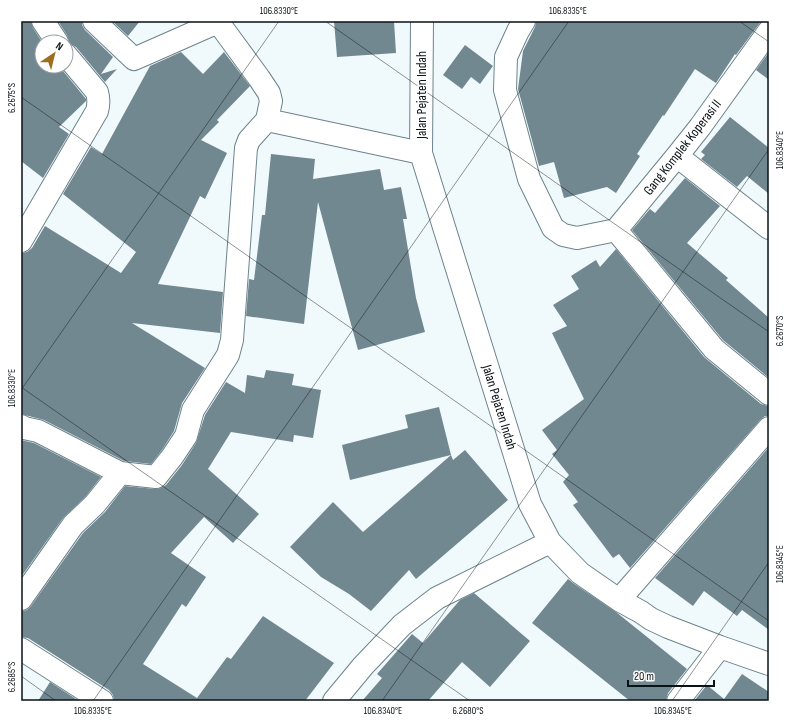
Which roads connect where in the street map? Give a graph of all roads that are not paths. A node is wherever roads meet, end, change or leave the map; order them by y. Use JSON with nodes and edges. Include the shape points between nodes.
{"nodes":[{"id":1,"x":43,"y":21,"type":"edge"},
{"id":2,"x":94,"y":21,"type":"edge"},
{"id":3,"x":422,"y":21,"type":"edge"},
{"id":4,"x":524,"y":21,"type":"edge"},
{"id":5,"x":769,"y":31,"type":"edge"},
{"id":6,"x":52,"y":34,"type":"edge"},
{"id":7,"x":74,"y":65,"type":"edge"},
{"id":8,"x":267,"y":120,"type":"junction"},
{"id":9,"x":421,"y":153,"type":"junction"},
{"id":10,"x":677,"y":156,"type":"junction"},
{"id":11,"x":769,"y":228,"type":"edge"},
{"id":12,"x":616,"y":230,"type":"junction"},
{"id":13,"x":21,"y":242,"type":"edge"},
{"id":14,"x":769,"y":394,"type":"edge"},
{"id":15,"x":21,"y":426,"type":"edge"},
{"id":16,"x":769,"y":428,"type":"edge"},
{"id":17,"x":120,"y":473,"type":"junction"},
{"id":18,"x":550,"y":542,"type":"junction"},
{"id":19,"x":21,"y":599,"type":"edge"},
{"id":20,"x":619,"y":600,"type":"junction"},
{"id":21,"x":720,"y":648,"type":"junction"},
{"id":22,"x":21,"y":649,"type":"edge"},
{"id":23,"x":769,"y":664,"type":"edge"},
{"id":24,"x":102,"y":701,"type":"edge"},
{"id":25,"x":334,"y":701,"type":"edge"},
{"id":26,"x":678,"y":701,"type":"edge"}],
"edges":[{"from":1,"to":6,"type":"street"},
{"from":2,"to":8,"type":"street","via":[[134,59],[218,22],[269,93],[271,101]]},
{"from":3,"to":9,"type":"street","name":"Jalan Pejaten Indah"},
{"from":4,"to":12,"type":"street","via":[[506,57],[504,90],[529,179],[553,228],[563,235],[577,238]]},
{"from":5,"to":10,"type":"street","name":"Gang Komplek Koperasi II"},
{"from":7,"to":13,"type":"street","via":[[97,92],[99,105]]},
{"from":8,"to":9,"type":"street"},
{"from":8,"to":17,"type":"street","via":[[249,140],[246,148],[232,340],[228,355],[193,410],[186,436],[156,477]]},
{"from":9,"to":18,"type":"street","name":"Jalan Pejaten Indah","via":[[530,504]]},
{"from":10,"to":11,"type":"street"},
{"from":10,"to":12,"type":"street","name":"Gang Komplek Koperasi II"},
{"from":12,"to":14,"type":"street","via":[[714,350]]},
{"from":15,"to":17,"type":"street","via":[[38,431]]},
{"from":16,"to":20,"type":"street"},
{"from":17,"to":19,"type":"street","via":[[95,504],[73,525]]},
{"from":18,"to":20,"type":"street","name":"Jalan Pejaten Indah","via":[[580,573]]},
{"from":18,"to":25,"type":"street","via":[[437,598],[402,625]]},
{"from":20,"to":21,"type":"street","name":"Jalan Pejaten Indah","via":[[651,619]]},
{"from":21,"to":23,"type":"street","name":"Jalan Pejaten Indah"},
{"from":21,"to":26,"type":"street"},
{"from":22,"to":24,"type":"street"}]}
